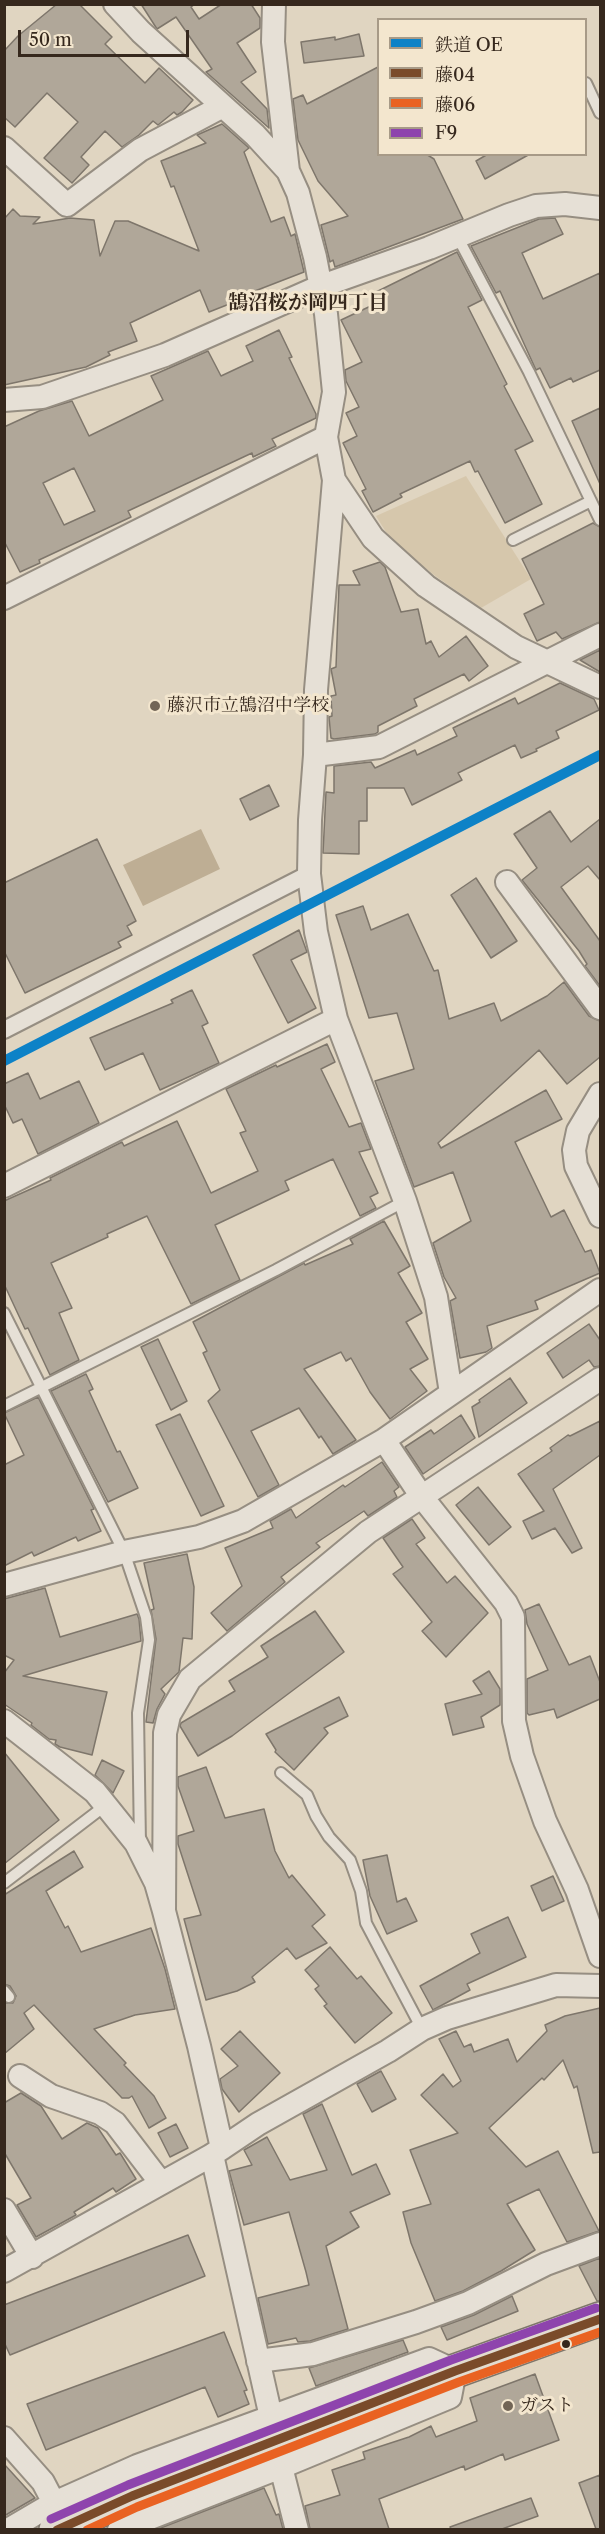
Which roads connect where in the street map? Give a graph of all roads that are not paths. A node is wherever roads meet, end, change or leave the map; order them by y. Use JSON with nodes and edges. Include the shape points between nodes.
{"nodes":[{"id":1,"x":115,"y":4,"type":"edge"},
{"id":2,"x":274,"y":4,"type":"edge"},
{"id":3,"x":587,"y":87,"type":"edge"},
{"id":4,"x":223,"y":106,"type":"junction"},
{"id":5,"x":600,"y":113,"type":"edge"},
{"id":6,"x":4,"y":148,"type":"edge"},
{"id":7,"x":288,"y":171,"type":"junction"},
{"id":8,"x":600,"y":208,"type":"edge"},
{"id":9,"x":457,"y":236,"type":"junction"},
{"id":10,"x":320,"y":287,"type":"junction"},
{"id":11,"x":4,"y":400,"type":"edge"},
{"id":12,"x":326,"y":437,"type":"junction"},
{"id":13,"x":334,"y":480,"type":"junction"},
{"id":14,"x":591,"y":501,"type":"junction"},
{"id":15,"x":600,"y":520,"type":"edge"},
{"id":16,"x":513,"y":540,"type":"dead end"},
{"id":17,"x":8,"y":588,"type":"edge"},
{"id":18,"x":600,"y":635,"type":"edge"},
{"id":19,"x":548,"y":663,"type":"junction"},
{"id":20,"x":600,"y":687,"type":"edge"},
{"id":21,"x":315,"y":755,"type":"junction"},
{"id":22,"x":309,"y":874,"type":"junction"},
{"id":23,"x":507,"y":882,"type":"dead end"},
{"id":24,"x":600,"y":1008,"type":"edge"},
{"id":25,"x":336,"y":1019,"type":"junction"},
{"id":26,"x":4,"y":1030,"type":"edge"},
{"id":27,"x":600,"y":1094,"type":"edge"},
{"id":28,"x":4,"y":1186,"type":"edge"},
{"id":29,"x":405,"y":1201,"type":"junction"},
{"id":30,"x":600,"y":1216,"type":"edge"},
{"id":31,"x":600,"y":1290,"type":"edge"},
{"id":32,"x":4,"y":1313,"type":"edge"},
{"id":33,"x":600,"y":1379,"type":"edge"},
{"id":34,"x":41,"y":1388,"type":"junction"},
{"id":35,"x":451,"y":1393,"type":"junction"},
{"id":36,"x":4,"y":1406,"type":"edge"},
{"id":37,"x":384,"y":1440,"type":"junction"},
{"id":38,"x":423,"y":1497,"type":"junction"},
{"id":39,"x":124,"y":1552,"type":"junction"},
{"id":40,"x":4,"y":1585,"type":"edge"},
{"id":41,"x":4,"y":1721,"type":"edge"},
{"id":42,"x":281,"y":1773,"type":"dead end"},
{"id":43,"x":106,"y":1805,"type":"junction"},
{"id":44,"x":141,"y":1853,"type":"junction"},
{"id":45,"x":4,"y":1883,"type":"edge"},
{"id":46,"x":164,"y":1911,"type":"junction"},
{"id":47,"x":600,"y":1956,"type":"edge"},
{"id":48,"x":600,"y":1986,"type":"edge"},
{"id":49,"x":422,"y":2029,"type":"junction"},
{"id":50,"x":20,"y":2076,"type":"dead end"},
{"id":51,"x":217,"y":2151,"type":"junction"},
{"id":52,"x":161,"y":2183,"type":"junction"},
{"id":53,"x":4,"y":2210,"type":"edge"},
{"id":54,"x":600,"y":2244,"type":"edge"},
{"id":55,"x":32,"y":2257,"type":"junction"},
{"id":56,"x":4,"y":2271,"type":"edge"},
{"id":57,"x":600,"y":2319,"type":"edge"},
{"id":58,"x":258,"y":2361,"type":"junction"},
{"id":59,"x":455,"y":2371,"type":"junction"},
{"id":60,"x":271,"y":2417,"type":"junction"},
{"id":61,"x":4,"y":2438,"type":"edge"},
{"id":62,"x":280,"y":2467,"type":"junction"},
{"id":63,"x":55,"y":2516,"type":"edge"},
{"id":64,"x":8,"y":2529,"type":"edge"},
{"id":65,"x":119,"y":2529,"type":"edge"},
{"id":66,"x":297,"y":2529,"type":"edge"}],
"edges":[{"from":1,"to":4,"type":"street"},
{"from":2,"to":7,"type":"street","via":[[273,42]]},
{"from":3,"to":5,"type":"lane"},
{"from":4,"to":6,"type":"street","via":[[140,150],[67,205]]},
{"from":4,"to":7,"type":"street"},
{"from":7,"to":10,"type":"street","via":[[298,193]]},
{"from":8,"to":9,"type":"street","via":[[536,206]]},
{"from":9,"to":10,"type":"street"},
{"from":9,"to":14,"type":"lane"},
{"from":10,"to":11,"type":"street","via":[[165,356],[42,398]]},
{"from":10,"to":12,"type":"street","via":[[334,392]]},
{"from":12,"to":13,"type":"street"},
{"from":12,"to":17,"type":"street"},
{"from":13,"to":19,"type":"street","via":[[373,538],[398,563],[461,612]]},
{"from":13,"to":21,"type":"street","via":[[316,690]]},
{"from":14,"to":15,"type":"lane"},
{"from":14,"to":16,"type":"lane"},
{"from":18,"to":19,"type":"street"},
{"from":19,"to":20,"type":"street"},
{"from":19,"to":21,"type":"street","via":[[379,747]]},
{"from":21,"to":22,"type":"street"},
{"from":22,"to":25,"type":"street","via":[[316,932]]},
{"from":22,"to":26,"type":"street"},
{"from":23,"to":24,"type":"street"},
{"from":25,"to":28,"type":"street"},
{"from":25,"to":29,"type":"street"},
{"from":27,"to":30,"type":"street","via":[[578,1131],[574,1150],[576,1166]]},
{"from":29,"to":34,"type":"lane"},
{"from":29,"to":35,"type":"street","via":[[436,1297]]},
{"from":31,"to":35,"type":"street"},
{"from":32,"to":34,"type":"lane"},
{"from":33,"to":38,"type":"street"},
{"from":34,"to":36,"type":"lane"},
{"from":34,"to":39,"type":"lane"},
{"from":35,"to":37,"type":"street"},
{"from":37,"to":38,"type":"street"},
{"from":37,"to":39,"type":"street","via":[[243,1521],[199,1537]]},
{"from":38,"to":46,"type":"street","via":[[392,1514],[338,1554],[203,1666],[180,1694],[165,1734]]},
{"from":38,"to":47,"type":"street","via":[[513,1617],[514,1721],[522,1756]]},
{"from":39,"to":40,"type":"street"},
{"from":39,"to":44,"type":"lane","via":[[146,1617],[149,1640],[138,1713]]},
{"from":41,"to":43,"type":"street","via":[[75,1774]]},
{"from":42,"to":49,"type":"lane","via":[[307,1795],[321,1823],[350,1860],[361,1891],[366,1923]]},
{"from":43,"to":44,"type":"street"},
{"from":43,"to":45,"type":"lane"},
{"from":44,"to":46,"type":"street"},
{"from":46,"to":51,"type":"street","via":[[199,2046]]},
{"from":48,"to":49,"type":"street","via":[[556,1985]]},
{"from":49,"to":51,"type":"street"},
{"from":50,"to":52,"type":"street","via":[[51,2096],[100,2113],[115,2123]]},
{"from":51,"to":52,"type":"street"},
{"from":51,"to":58,"type":"street"},
{"from":52,"to":55,"type":"street"},
{"from":53,"to":55,"type":"street"},
{"from":54,"to":58,"type":"street","via":[[416,2322],[313,2354]]},
{"from":55,"to":56,"type":"street"},
{"from":57,"to":59,"type":"main road"},
{"from":58,"to":60,"type":"street"},
{"from":59,"to":60,"type":"street","via":[[429,2359]]},
{"from":59,"to":62,"type":"street","via":[[450,2397]]},
{"from":59,"to":63,"type":"main road","via":[[132,2496]]},
{"from":60,"to":63,"type":"street","via":[[137,2466]]},
{"from":61,"to":63,"type":"street","via":[[43,2482]]},
{"from":62,"to":65,"type":"street"},
{"from":62,"to":66,"type":"street"},
{"from":63,"to":64,"type":"street"}]}
